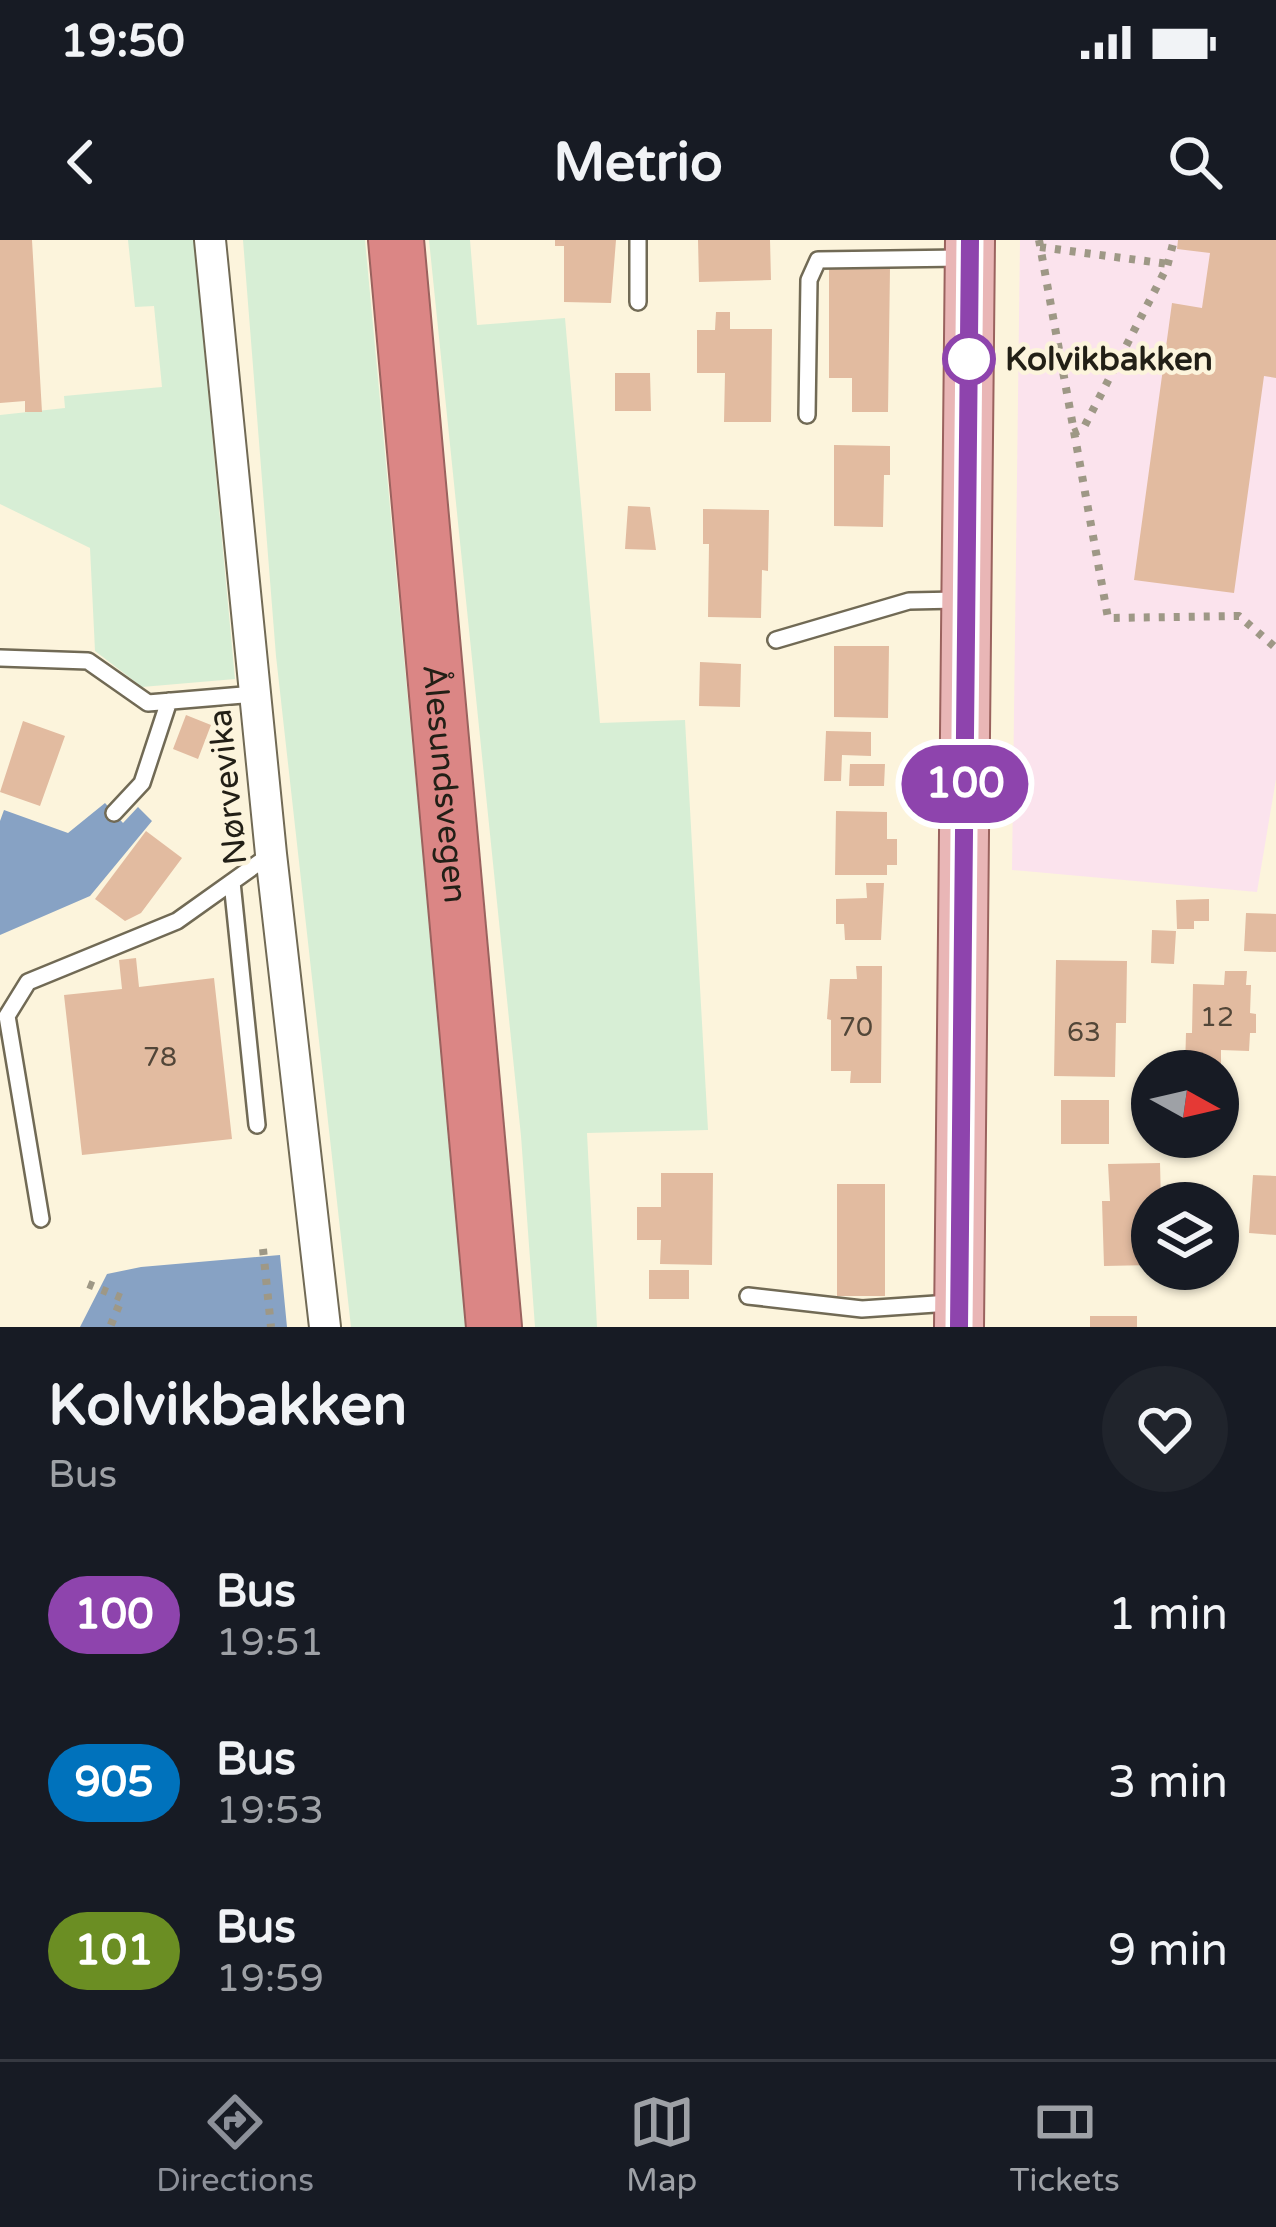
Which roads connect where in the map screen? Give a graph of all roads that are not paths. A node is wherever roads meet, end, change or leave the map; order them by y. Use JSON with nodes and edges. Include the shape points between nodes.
{"nodes":[{"id":1,"x":210,"y":240,"type":"edge"},
{"id":2,"x":397,"y":240,"type":"edge"},
{"id":3,"x":638,"y":240,"type":"edge"},
{"id":4,"x":970,"y":249,"type":"edge"},
{"id":5,"x":638,"y":302,"type":"dead end"},
{"id":6,"x":807,"y":416,"type":"dead end"},
{"id":7,"x":967,"y":600,"type":"junction"},
{"id":8,"x":776,"y":640,"type":"dead end"},
{"id":9,"x":0,"y":658,"type":"edge"},
{"id":10,"x":255,"y":694,"type":"junction"},
{"id":11,"x":169,"y":701,"type":"junction"},
{"id":12,"x":114,"y":813,"type":"dead end"},
{"id":13,"x":271,"y":854,"type":"junction"},
{"id":14,"x":232,"y":882,"type":"junction"},
{"id":15,"x":256,"y":1124,"type":"dead end"},
{"id":16,"x":40,"y":1219,"type":"dead end"},
{"id":17,"x":748,"y":1296,"type":"dead end"},
{"id":18,"x":959,"y":1315,"type":"edge"},
{"id":19,"x":325,"y":1327,"type":"edge"},
{"id":20,"x":494,"y":1327,"type":"edge"}],
"edges":[{"from":1,"to":10,"type":"street","name":"Nørvevika"},
{"from":2,"to":20,"type":"highway","name":"Ålesundsvegen"},
{"from":3,"to":5,"type":"lane"},
{"from":4,"to":6,"type":"lane","via":[[818,260],[809,280]]},
{"from":4,"to":7,"type":"main road"},
{"from":7,"to":8,"type":"lane","via":[[909,601]]},
{"from":7,"to":18,"type":"main road"},
{"from":9,"to":11,"type":"lane","via":[[88,661],[148,703]]},
{"from":10,"to":11,"type":"lane"},
{"from":10,"to":13,"type":"street","name":"Nørvevika"},
{"from":11,"to":12,"type":"lane","via":[[142,783]]},
{"from":13,"to":14,"type":"lane"},
{"from":13,"to":19,"type":"street","name":"Nørvevika"},
{"from":14,"to":15,"type":"lane"},
{"from":14,"to":16,"type":"lane","via":[[178,921],[28,982],[7,1016]]},
{"from":17,"to":18,"type":"lane"}]}
